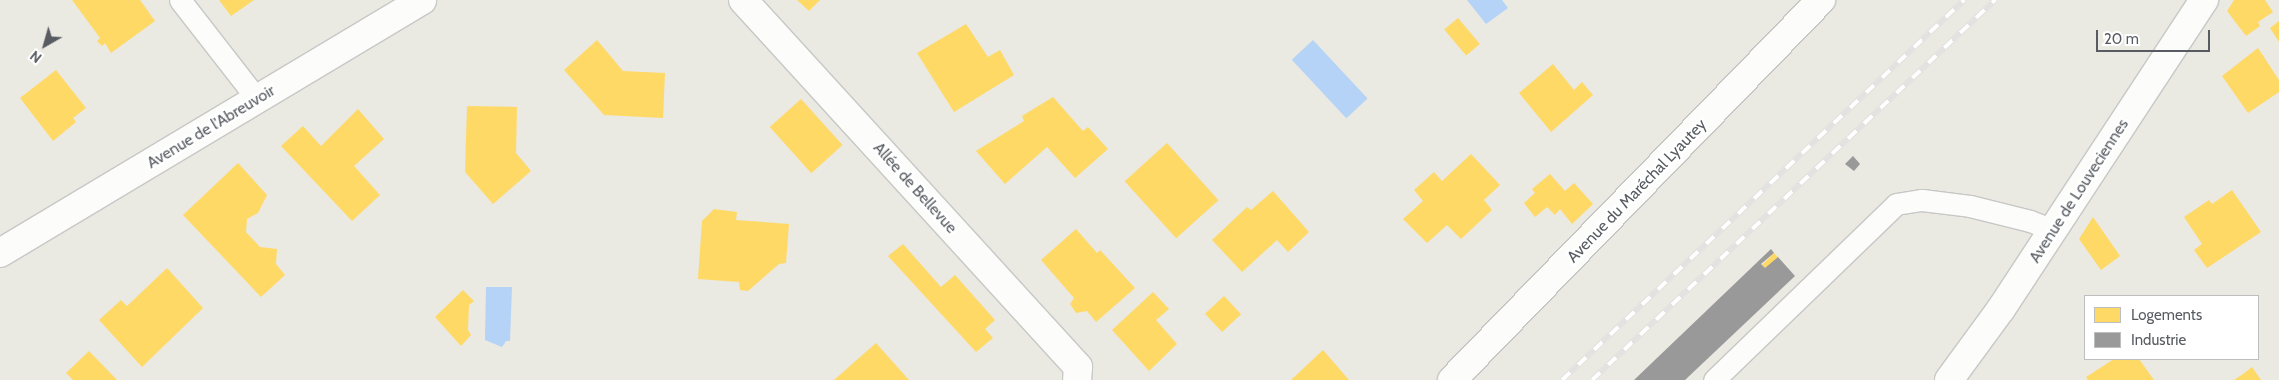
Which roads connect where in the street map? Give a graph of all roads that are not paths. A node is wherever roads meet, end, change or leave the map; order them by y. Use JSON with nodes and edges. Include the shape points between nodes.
{"nodes":[{"id":1,"x":180,"y":0,"type":"edge"},
{"id":2,"x":422,"y":0,"type":"edge"},
{"id":3,"x":743,"y":0,"type":"edge"},
{"id":4,"x":1821,"y":0,"type":"edge"},
{"id":5,"x":2204,"y":0,"type":"edge"},
{"id":6,"x":256,"y":100,"type":"junction"},
{"id":7,"x":2053,"y":230,"type":"junction"},
{"id":8,"x":0,"y":253,"type":"edge"},
{"id":9,"x":1955,"y":378,"type":"edge"},
{"id":10,"x":1077,"y":380,"type":"edge"},
{"id":11,"x":1452,"y":380,"type":"edge"},
{"id":12,"x":1714,"y":380,"type":"edge"}],
"edges":[{"from":1,"to":6,"type":"lane"},
{"from":2,"to":6,"type":"street","name":"Avenue de l'Abreuvoir"},
{"from":3,"to":10,"type":"street","name":"Allée de Bellevue","via":[[1078,367]]},
{"from":4,"to":11,"type":"street","name":"Avenue du Maréchal Lyautey"},
{"from":5,"to":7,"type":"street","name":"Avenue de Louveciennes"},
{"from":6,"to":8,"type":"street","name":"Avenue de l'Abreuvoir"},
{"from":7,"to":9,"type":"street","name":"Avenue de Louveciennes"},
{"from":7,"to":12,"type":"lane","via":[[2030,220],[1970,206],[1922,200],[1896,204]]}]}
